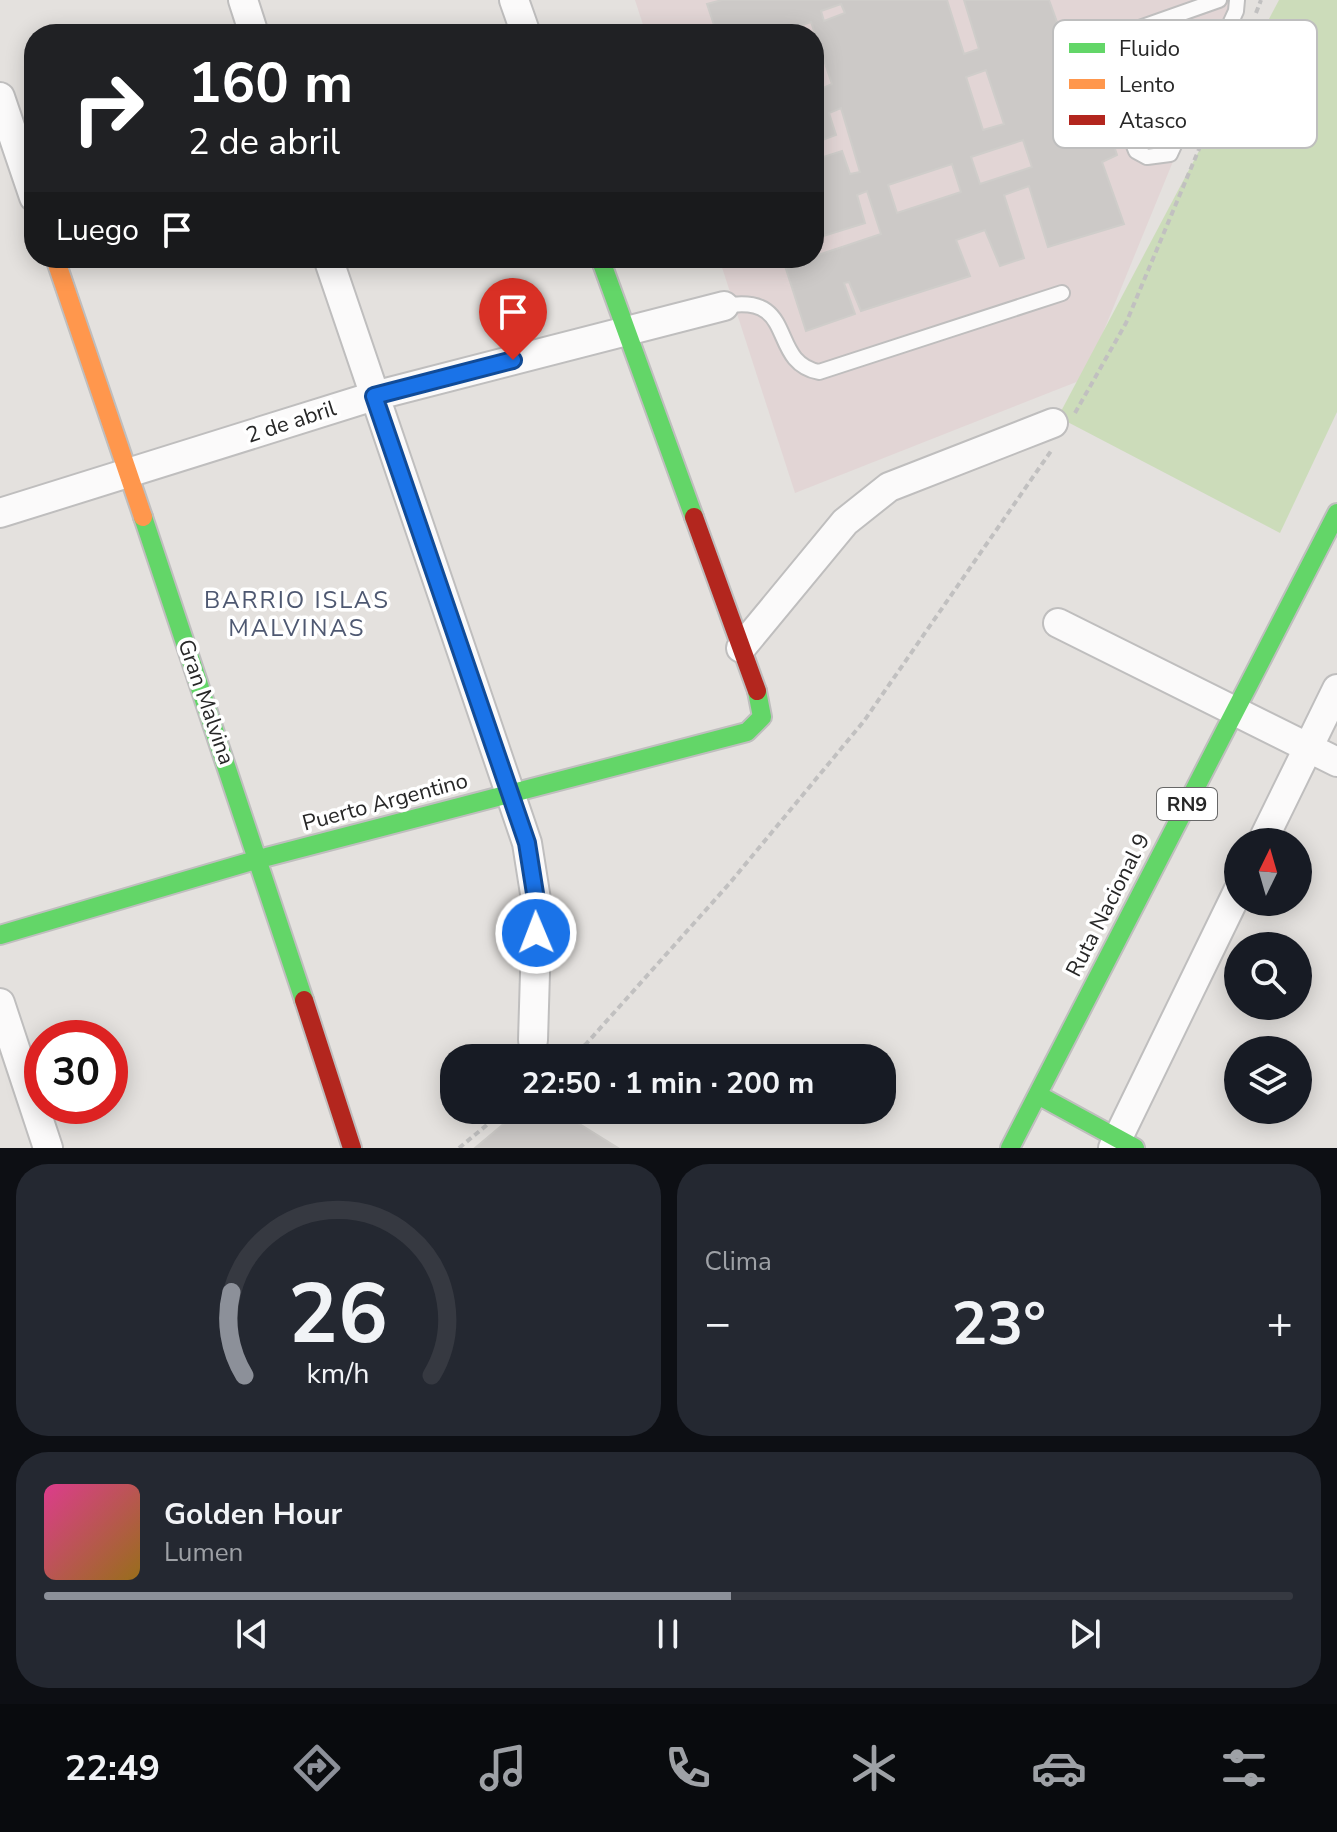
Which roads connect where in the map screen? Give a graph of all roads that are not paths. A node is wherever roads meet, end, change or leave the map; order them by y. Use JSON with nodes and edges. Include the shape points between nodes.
{"nodes":[{"id":1,"x":243,"y":0,"type":"edge"},
{"id":2,"x":514,"y":0,"type":"edge"},
{"id":3,"x":1219,"y":0,"type":"edge"},
{"id":4,"x":1237,"y":0,"type":"edge"},
{"id":5,"x":1162,"y":20,"type":"edge"},
{"id":6,"x":1232,"y":20,"type":"edge"},
{"id":7,"x":251,"y":24,"type":"edge"},
{"id":8,"x":522,"y":24,"type":"edge"},
{"id":9,"x":0,"y":97,"type":"edge"},
{"id":10,"x":1135,"y":148,"type":"edge"},
{"id":11,"x":1173,"y":148,"type":"edge"},
{"id":12,"x":24,"y":168,"type":"edge"},
{"id":13,"x":58,"y":268,"type":"edge"},
{"id":14,"x":331,"y":268,"type":"edge"},
{"id":15,"x":603,"y":268,"type":"edge"},
{"id":16,"x":1062,"y":293,"type":"dead end"},
{"id":17,"x":724,"y":306,"type":"joint"},
{"id":18,"x":625,"y":332,"type":"junction"},
{"id":19,"x":374,"y":396,"type":"junction"},
{"id":20,"x":1060,"y":427,"type":"road end"},
{"id":21,"x":128,"y":473,"type":"junction"},
{"id":22,"x":0,"y":513,"type":"edge"},
{"id":23,"x":1337,"y":513,"type":"edge"},
{"id":24,"x":1058,"y":623,"type":"dead end"},
{"id":25,"x":741,"y":648,"type":"junction"},
{"id":26,"x":1337,"y":689,"type":"edge"},
{"id":27,"x":1234,"y":712,"type":"junction"},
{"id":28,"x":1309,"y":747,"type":"junction"},
{"id":29,"x":1337,"y":762,"type":"edge"},
{"id":30,"x":510,"y":794,"type":"junction"},
{"id":31,"x":1269,"y":828,"type":"edge"},
{"id":32,"x":259,"y":859,"type":"junction"},
{"id":33,"x":1227,"y":916,"type":"edge"},
{"id":34,"x":0,"y":935,"type":"edge"},
{"id":35,"x":0,"y":1003,"type":"edge"},
{"id":36,"x":533,"y":1040,"type":"dead end"},
{"id":37,"x":1038,"y":1095,"type":"junction"},
{"id":38,"x":349,"y":1144,"type":"edge"},
{"id":39,"x":1122,"y":1145,"type":"edge"},
{"id":40,"x":48,"y":1148,"type":"edge"},
{"id":41,"x":1010,"y":1148,"type":"edge"}],
"edges":[{"from":1,"to":7,"type":"street"},
{"from":2,"to":8,"type":"street"},
{"from":3,"to":5,"type":"lane"},
{"from":4,"to":6,"type":"lane"},
{"from":9,"to":12,"type":"street"},
{"from":10,"to":11,"type":"lane","via":[[1147,157],[1170,154]]},
{"from":13,"to":21,"type":"main road","name":"Gran Malvina"},
{"from":14,"to":19,"type":"street"},
{"from":15,"to":18,"type":"main road"},
{"from":16,"to":17,"type":"lane","via":[[819,372],[804,369],[793,359],[776,318],[762,306]]},
{"from":17,"to":18,"type":"street","name":"2 de abril"},
{"from":18,"to":19,"type":"street","name":"2 de abril"},
{"from":18,"to":25,"type":"main road"},
{"from":19,"to":21,"type":"street","name":"2 de abril"},
{"from":19,"to":30,"type":"street"},
{"from":20,"to":25,"type":"street","via":[[889,487],[845,522]]},
{"from":21,"to":22,"type":"street","name":"2 de abril"},
{"from":21,"to":32,"type":"main road","name":"Gran Malvina"},
{"from":23,"to":27,"type":"main road","name":"Ruta Nacional 9","number":"RN9"},
{"from":24,"to":27,"type":"street"},
{"from":25,"to":30,"type":"main road","name":"Puerto Argentino","via":[[762,717],[747,732]]},
{"from":26,"to":28,"type":"street"},
{"from":27,"to":28,"type":"street"},
{"from":27,"to":37,"type":"main road","name":"Ruta Nacional 9","number":"RN9"},
{"from":28,"to":29,"type":"street"},
{"from":28,"to":31,"type":"street"},
{"from":30,"to":32,"type":"main road","name":"Puerto Argentino"},
{"from":30,"to":36,"type":"street","via":[[527,843],[537,906]]},
{"from":32,"to":34,"type":"main road","name":"Puerto Argentino"},
{"from":32,"to":38,"type":"main road","name":"Gran Malvina"},
{"from":33,"to":39,"type":"street"},
{"from":35,"to":40,"type":"street"},
{"from":37,"to":39,"type":"main road"},
{"from":37,"to":41,"type":"main road","name":"Ruta Nacional 9","number":"RN9"}]}
